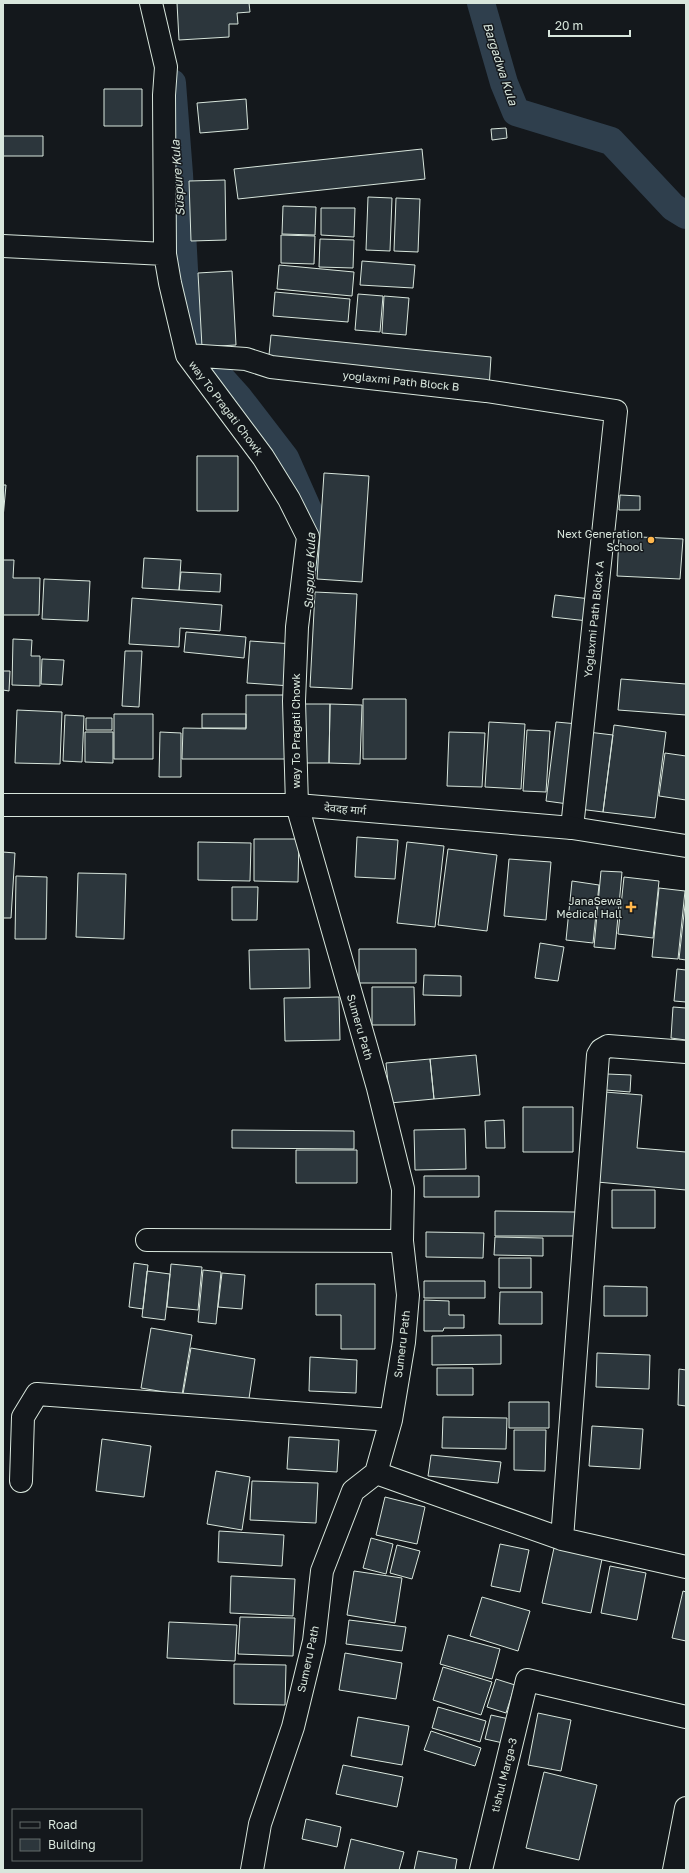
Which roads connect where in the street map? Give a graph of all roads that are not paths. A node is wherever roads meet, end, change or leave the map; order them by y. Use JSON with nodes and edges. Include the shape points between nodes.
{"nodes":[{"id":1,"x":151,"y":3,"type":"edge"},
{"id":2,"x":3,"y":246,"type":"edge"},
{"id":3,"x":165,"y":254,"type":"junction"},
{"id":4,"x":187,"y":355,"type":"junction"},
{"id":5,"x":616,"y":411,"type":"joint"},
{"id":6,"x":3,"y":805,"type":"edge"},
{"id":7,"x":296,"y":805,"type":"junction"},
{"id":8,"x":572,"y":828,"type":"junction"},
{"id":9,"x":686,"y":846,"type":"edge"},
{"id":10,"x":686,"y":1052,"type":"edge"},
{"id":11,"x":147,"y":1240,"type":"dead end"},
{"id":12,"x":402,"y":1241,"type":"junction"},
{"id":13,"x":391,"y":1420,"type":"junction"},
{"id":14,"x":376,"y":1472,"type":"junction"},
{"id":15,"x":21,"y":1481,"type":"dead end"},
{"id":16,"x":562,"y":1539,"type":"junction"},
{"id":17,"x":686,"y":1567,"type":"edge"},
{"id":18,"x":686,"y":1717,"type":"edge"},
{"id":19,"x":686,"y":1808,"type":"edge"},
{"id":20,"x":252,"y":1870,"type":"edge"},
{"id":21,"x":481,"y":1870,"type":"edge"},
{"id":22,"x":674,"y":1870,"type":"edge"}],
"edges":[{"from":1,"to":3,"type":"street","name":"way To Pragati Chowk","via":[[166,67]]},
{"from":2,"to":3,"type":"street"},
{"from":3,"to":4,"type":"street","name":"way To Pragati Chowk"},
{"from":4,"to":5,"type":"street","name":"yoglaxmi Path Block B","via":[[246,359],[271,367],[486,391]]},
{"from":4,"to":7,"type":"street","name":"way To Pragati Chowk","via":[[263,456],[308,537],[297,627],[294,700]]},
{"from":5,"to":8,"type":"street","name":"Yoglaxmi Path Block A"},
{"from":6,"to":7,"type":"street","name":"देवदह मार्ग"},
{"from":7,"to":8,"type":"street","name":"देवदह मार्ग"},
{"from":7,"to":12,"type":"street","name":"Sumeru Path","via":[[378,1088],[403,1189]]},
{"from":8,"to":9,"type":"street","name":"देवदह मार्ग"},
{"from":10,"to":16,"type":"street","via":[[608,1046],[598,1055]]},
{"from":11,"to":12,"type":"street"},
{"from":12,"to":13,"type":"street","name":"Sumeru Path","via":[[408,1295],[404,1342]]},
{"from":13,"to":14,"type":"street","name":"Sumeru Path"},
{"from":13,"to":15,"type":"street","via":[[37,1394],[23,1417]]},
{"from":14,"to":16,"type":"street"},
{"from":14,"to":20,"type":"street","name":"Sumeru Path","via":[[353,1491],[322,1571],[314,1641],[293,1727],[260,1824]]},
{"from":16,"to":17,"type":"street"},
{"from":18,"to":21,"type":"street","name":"tishul Marga-3","via":[[527,1680]]},
{"from":19,"to":22,"type":"street"}]}
